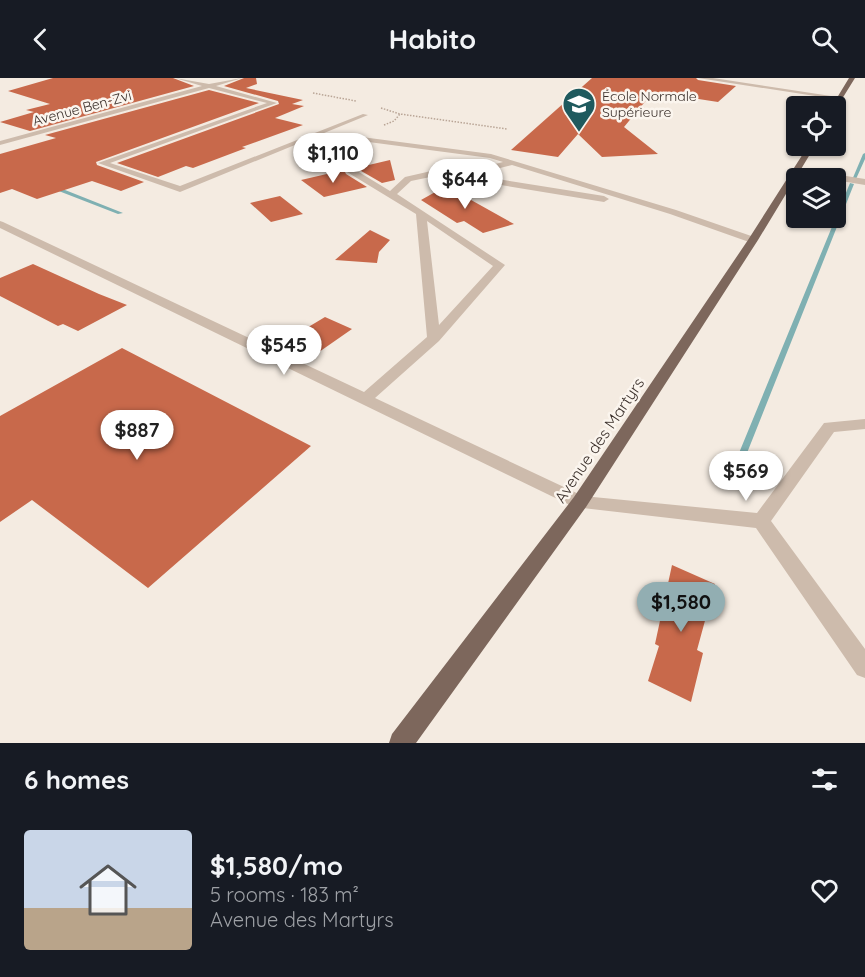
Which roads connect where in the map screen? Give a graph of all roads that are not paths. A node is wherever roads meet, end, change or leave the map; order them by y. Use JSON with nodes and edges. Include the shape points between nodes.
{"nodes":[{"id":1,"x":178,"y":78,"type":"edge"},
{"id":2,"x":239,"y":78,"type":"edge"},
{"id":3,"x":701,"y":78,"type":"edge"},
{"id":4,"x":852,"y":78,"type":"edge"},
{"id":5,"x":207,"y":87,"type":"junction"},
{"id":6,"x":827,"y":96,"type":"edge"},
{"id":7,"x":842,"y":96,"type":"edge"},
{"id":8,"x":365,"y":115,"type":"dead end"},
{"id":9,"x":0,"y":143,"type":"edge"},
{"id":10,"x":512,"y":162,"type":"junction"},
{"id":11,"x":459,"y":176,"type":"junction"},
{"id":12,"x":846,"y":179,"type":"edge"},
{"id":13,"x":865,"y":182,"type":"edge"},
{"id":14,"x":786,"y":187,"type":"edge"},
{"id":15,"x":392,"y":195,"type":"junction"},
{"id":16,"x":655,"y":208,"type":"junction"},
{"id":17,"x":421,"y":213,"type":"junction"},
{"id":18,"x":0,"y":224,"type":"edge"},
{"id":19,"x":753,"y":240,"type":"junction"},
{"id":20,"x":434,"y":338,"type":"junction"},
{"id":21,"x":366,"y":398,"type":"junction"},
{"id":22,"x":865,"y":424,"type":"edge"},
{"id":23,"x":580,"y":502,"type":"junction"},
{"id":24,"x":761,"y":521,"type":"junction"},
{"id":25,"x":865,"y":667,"type":"edge"},
{"id":26,"x":401,"y":743,"type":"edge"}],
"edges":[{"from":1,"to":5,"type":"street"},
{"from":2,"to":5,"type":"street","name":"Avenue Ben-Zvi"},
{"from":3,"to":6,"type":"street"},
{"from":4,"to":7,"type":"main road"},
{"from":5,"to":8,"type":"street","via":[[274,103],[102,163],[180,189]]},
{"from":5,"to":9,"type":"street","name":"Avenue Ben-Zvi"},
{"from":10,"to":11,"type":"street"},
{"from":10,"to":15,"type":"street","via":[[342,136],[350,171]]},
{"from":10,"to":16,"type":"street"},
{"from":11,"to":15,"type":"street","via":[[440,172],[408,179]]},
{"from":11,"to":16,"type":"street"},
{"from":12,"to":13,"type":"street"},
{"from":14,"to":19,"type":"main road","name":"Avenue des Martyrs"},
{"from":15,"to":17,"type":"street"},
{"from":16,"to":19,"type":"street"},
{"from":17,"to":20,"type":"street"},
{"from":17,"to":20,"type":"street","via":[[500,265]]},
{"from":18,"to":21,"type":"street"},
{"from":19,"to":23,"type":"main road","name":"Avenue des Martyrs"},
{"from":20,"to":21,"type":"street"},
{"from":21,"to":23,"type":"street"},
{"from":22,"to":24,"type":"street","via":[[829,427]]},
{"from":23,"to":24,"type":"street"},
{"from":23,"to":26,"type":"main road","name":"Avenue des Martyrs"},
{"from":24,"to":25,"type":"street"}]}
